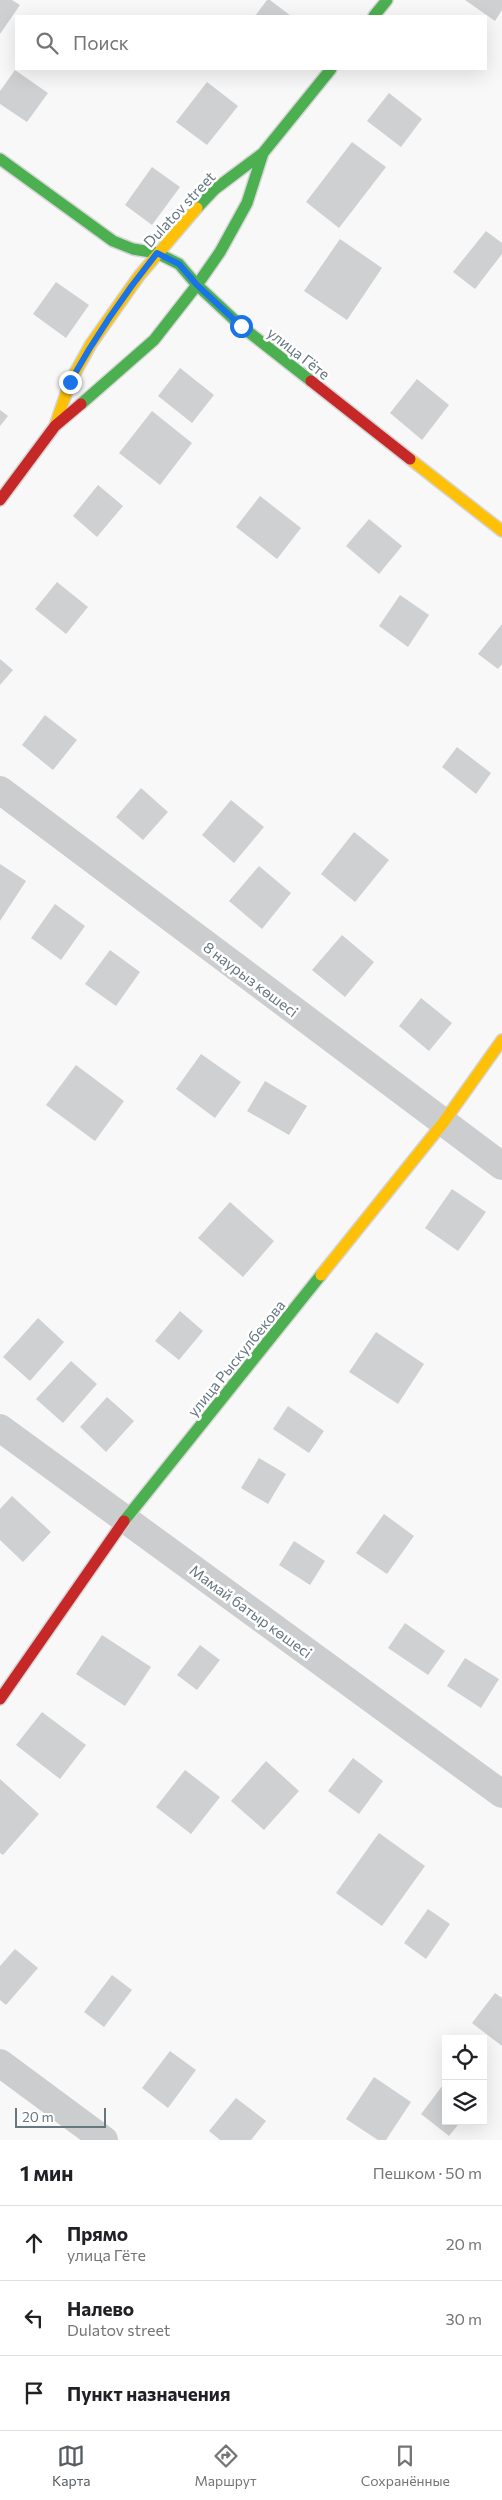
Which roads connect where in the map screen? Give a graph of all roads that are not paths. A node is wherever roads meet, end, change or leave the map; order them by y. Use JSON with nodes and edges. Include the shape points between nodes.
{"nodes":[{"id":1,"x":387,"y":0,"type":"edge"},
{"id":2,"x":375,"y":15,"type":"edge"},
{"id":3,"x":330,"y":70,"type":"edge"},
{"id":4,"x":262,"y":153,"type":"junction"},
{"id":5,"x":0,"y":159,"type":"edge"},
{"id":6,"x":157,"y":253,"type":"junction"},
{"id":7,"x":197,"y":285,"type":"junction"},
{"id":8,"x":55,"y":426,"type":"junction"},
{"id":9,"x":0,"y":500,"type":"edge"},
{"id":10,"x":502,"y":531,"type":"edge"},
{"id":11,"x":0,"y":790,"type":"edge"},
{"id":12,"x":502,"y":1040,"type":"edge"},
{"id":13,"x":443,"y":1123,"type":"junction"},
{"id":14,"x":502,"y":1166,"type":"edge"},
{"id":15,"x":0,"y":1428,"type":"edge"},
{"id":16,"x":126,"y":1520,"type":"junction"},
{"id":17,"x":0,"y":1699,"type":"edge"},
{"id":18,"x":502,"y":1794,"type":"edge"},
{"id":19,"x":0,"y":2063,"type":"edge"},
{"id":20,"x":104,"y":2140,"type":"edge"}],
"edges":[{"from":1,"to":2,"type":"street"},
{"from":3,"to":4,"type":"street","name":"Dulatov street"},
{"from":4,"to":6,"type":"street","name":"Dulatov street","via":[[215,189]]},
{"from":4,"to":7,"type":"street","name":"Dulatov street","via":[[247,204]]},
{"from":5,"to":6,"type":"street","name":"улица Гёте","via":[[113,241]]},
{"from":6,"to":7,"type":"street","name":"улица Гёте","via":[[179,264]]},
{"from":6,"to":8,"type":"street","name":"Dulatov street","via":[[91,344],[70,382]]},
{"from":7,"to":8,"type":"street","name":"Dulatov street","via":[[154,340]]},
{"from":7,"to":10,"type":"street","name":"улица Гёте","via":[[241,326]]},
{"from":8,"to":9,"type":"street","name":"Dulatov street"},
{"from":11,"to":13,"type":"street","name":"8 наурыз көшесі"},
{"from":12,"to":13,"type":"street","name":"улица Рыскулбекова"},
{"from":13,"to":14,"type":"street","name":"8 наурыз көшесі"},
{"from":13,"to":16,"type":"street","name":"улица Рыскулбекова"},
{"from":15,"to":16,"type":"street","name":"Мамай батыр көшесі"},
{"from":16,"to":17,"type":"street","name":"улица Рыскулбекова"},
{"from":16,"to":18,"type":"street","name":"Мамай батыр көшесі"},
{"from":19,"to":20,"type":"street"}]}
